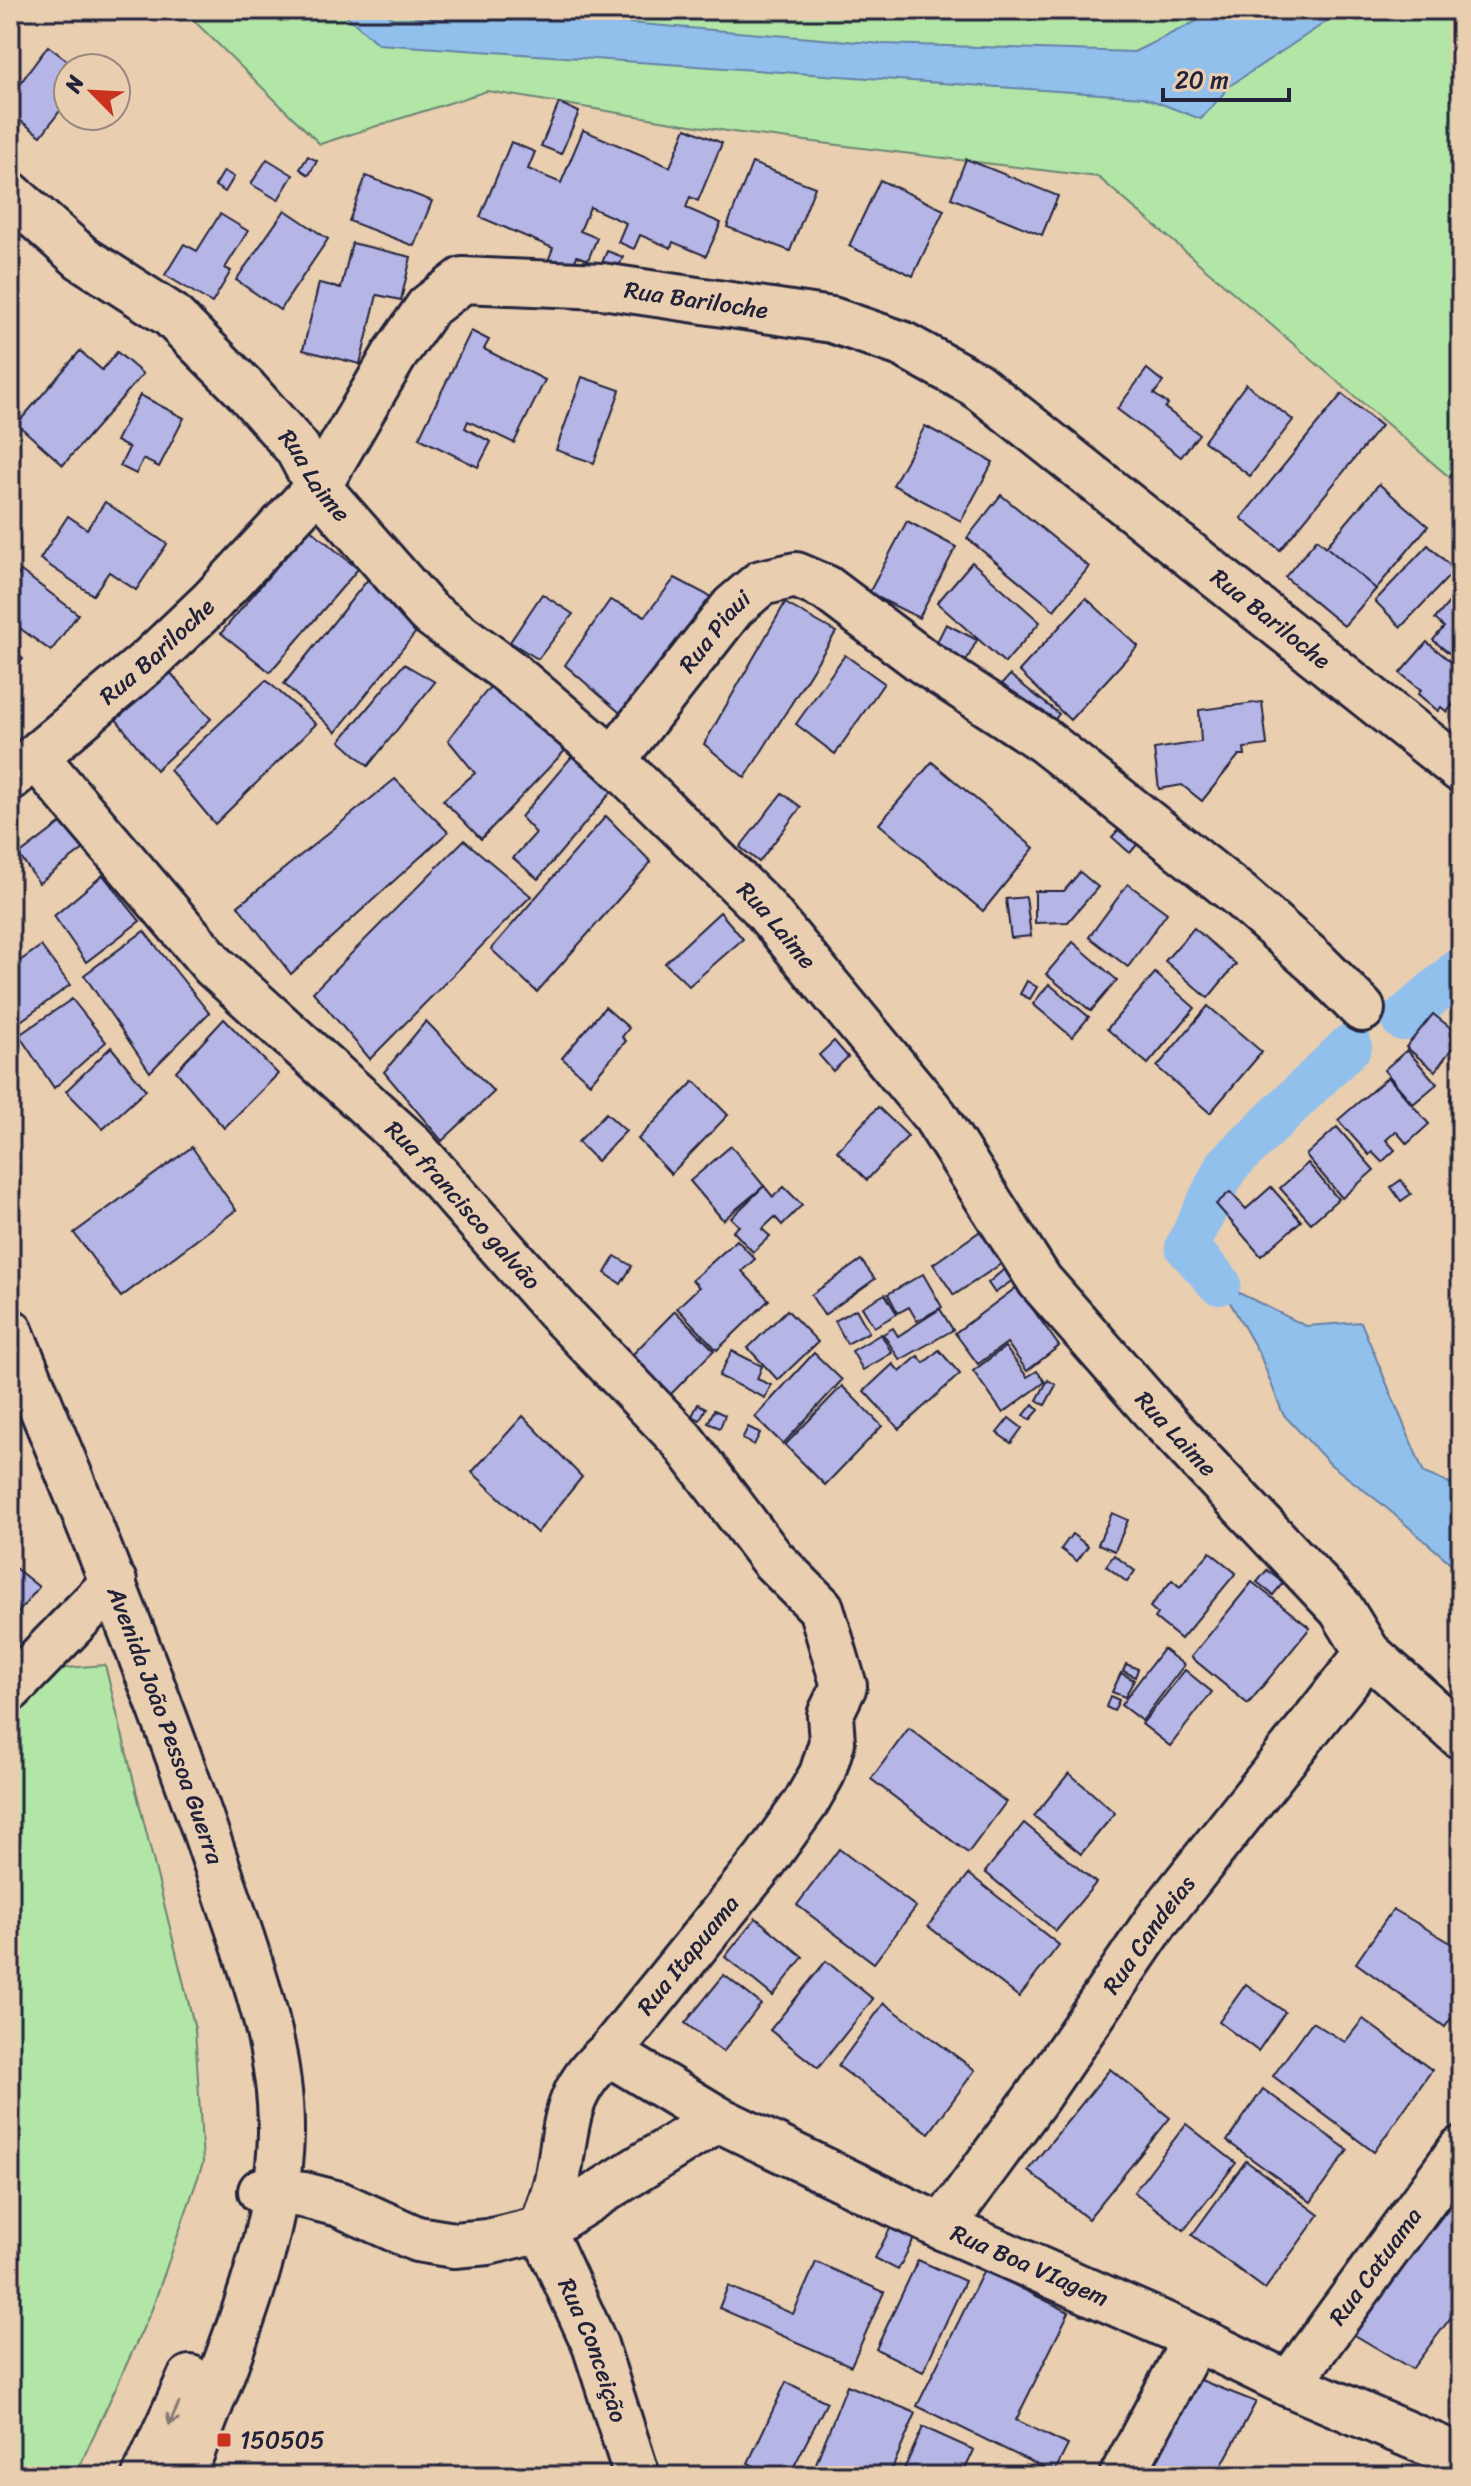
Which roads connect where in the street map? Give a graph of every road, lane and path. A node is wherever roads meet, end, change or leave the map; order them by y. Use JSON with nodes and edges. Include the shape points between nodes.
{"nodes":[{"id":1,"x":10,"y":194,"type":"edge"},
{"id":2,"x":318,"y":487,"type":"junction"},
{"id":3,"x":613,"y":760,"type":"junction"},
{"id":4,"x":23,"y":767,"type":"edge"},
{"id":5,"x":1461,"y":770,"type":"edge"},
{"id":6,"x":1362,"y":1009,"type":"dead end"},
{"id":7,"x":10,"y":1331,"type":"edge"},
{"id":8,"x":114,"y":1582,"type":"junction"},
{"id":9,"x":1368,"y":1653,"type":"junction"},
{"id":10,"x":844,"y":1686,"type":"joint"},
{"id":11,"x":10,"y":1689,"type":"edge"},
{"id":12,"x":1461,"y":1736,"type":"edge"},
{"id":13,"x":609,"y":2053,"type":"junction"},
{"id":14,"x":718,"y":2119,"type":"junction"},
{"id":15,"x":1461,"y":2149,"type":"edge"},
{"id":16,"x":269,"y":2192,"type":"junction"},
{"id":17,"x":942,"y":2227,"type":"junction"},
{"id":18,"x":542,"y":2229,"type":"junction"},
{"id":19,"x":1184,"y":2333,"type":"junction"},
{"id":20,"x":1289,"y":2384,"type":"junction"},
{"id":21,"x":1461,"y":2457,"type":"edge"},
{"id":22,"x":145,"y":2476,"type":"edge"},
{"id":23,"x":183,"y":2476,"type":"edge"},
{"id":24,"x":637,"y":2476,"type":"edge"},
{"id":25,"x":1122,"y":2476,"type":"edge"}],
"edges":[{"from":1,"to":2,"type":"street","name":"Rua Laime","via":[[82,258],[171,315],[297,448]]},
{"from":2,"to":3,"type":"street","name":"Rua Laime","via":[[428,612]]},
{"from":2,"to":4,"type":"street","name":"Rua Bariloche","via":[[191,621]]},
{"from":2,"to":5,"type":"street","name":"Rua Bariloche","via":[[428,307],[463,280],[602,286],[832,320],[902,344],[975,384]]},
{"from":3,"to":6,"type":"street","name":"Rua Piaui","via":[[733,607],[761,583],[796,575],[826,588],[924,662],[1043,740],[1238,894]]},
{"from":3,"to":9,"type":"street","name":"Rua Laime","via":[[762,906],[935,1116],[1040,1281],[1341,1609]]},
{"from":4,"to":10,"type":"street","name":"Rua francisco galvão","via":[[214,966],[409,1143],[557,1310],[682,1440],[772,1559],[821,1608]]},
{"from":7,"to":8,"type":"street","name":"Avenida João Pessoa Guerra"},
{"from":8,"to":11,"type":"street"},
{"from":8,"to":16,"type":"street","name":"Avenida João Pessoa Guerra","via":[[259,1990],[275,2063],[281,2132]]},
{"from":9,"to":12,"type":"street","name":"Rua Laime"},
{"from":9,"to":17,"type":"street","name":"Rua Candeias","via":[[1157,1920]]},
{"from":10,"to":13,"type":"street","name":"Rua Itapuama","via":[[830,1715],[832,1742],[822,1774],[805,1804]]},
{"from":13,"to":14,"type":"street","name":"Rua Boa VIagem"},
{"from":13,"to":18,"type":"street","name":"Rua Itapuama","via":[[590,2070],[570,2106]]},
{"from":14,"to":17,"type":"street","name":"Rua Boa VIagem"},
{"from":14,"to":18,"type":"street"},
{"from":15,"to":20,"type":"street","name":"Rua Catuama"},
{"from":16,"to":18,"type":"street","via":[[339,2204],[417,2239],[442,2243],[488,2242]]},
{"from":16,"to":22,"type":"street","name":"Avenida João Pessoa Guerra","one_way":true},
{"from":16,"to":23,"type":"street","name":"Avenida João Pessoa Guerra","via":[[243,2313]]},
{"from":17,"to":19,"type":"street","name":"Rua Boa VIagem"},
{"from":18,"to":24,"type":"street","name":"Rua Conceição","via":[[595,2345]]},
{"from":19,"to":20,"type":"street","name":"Rua Boa VIagem"},
{"from":19,"to":25,"type":"street","via":[[1187,2354]]},
{"from":20,"to":21,"type":"street","name":"Rua Boa VIagem"}]}
